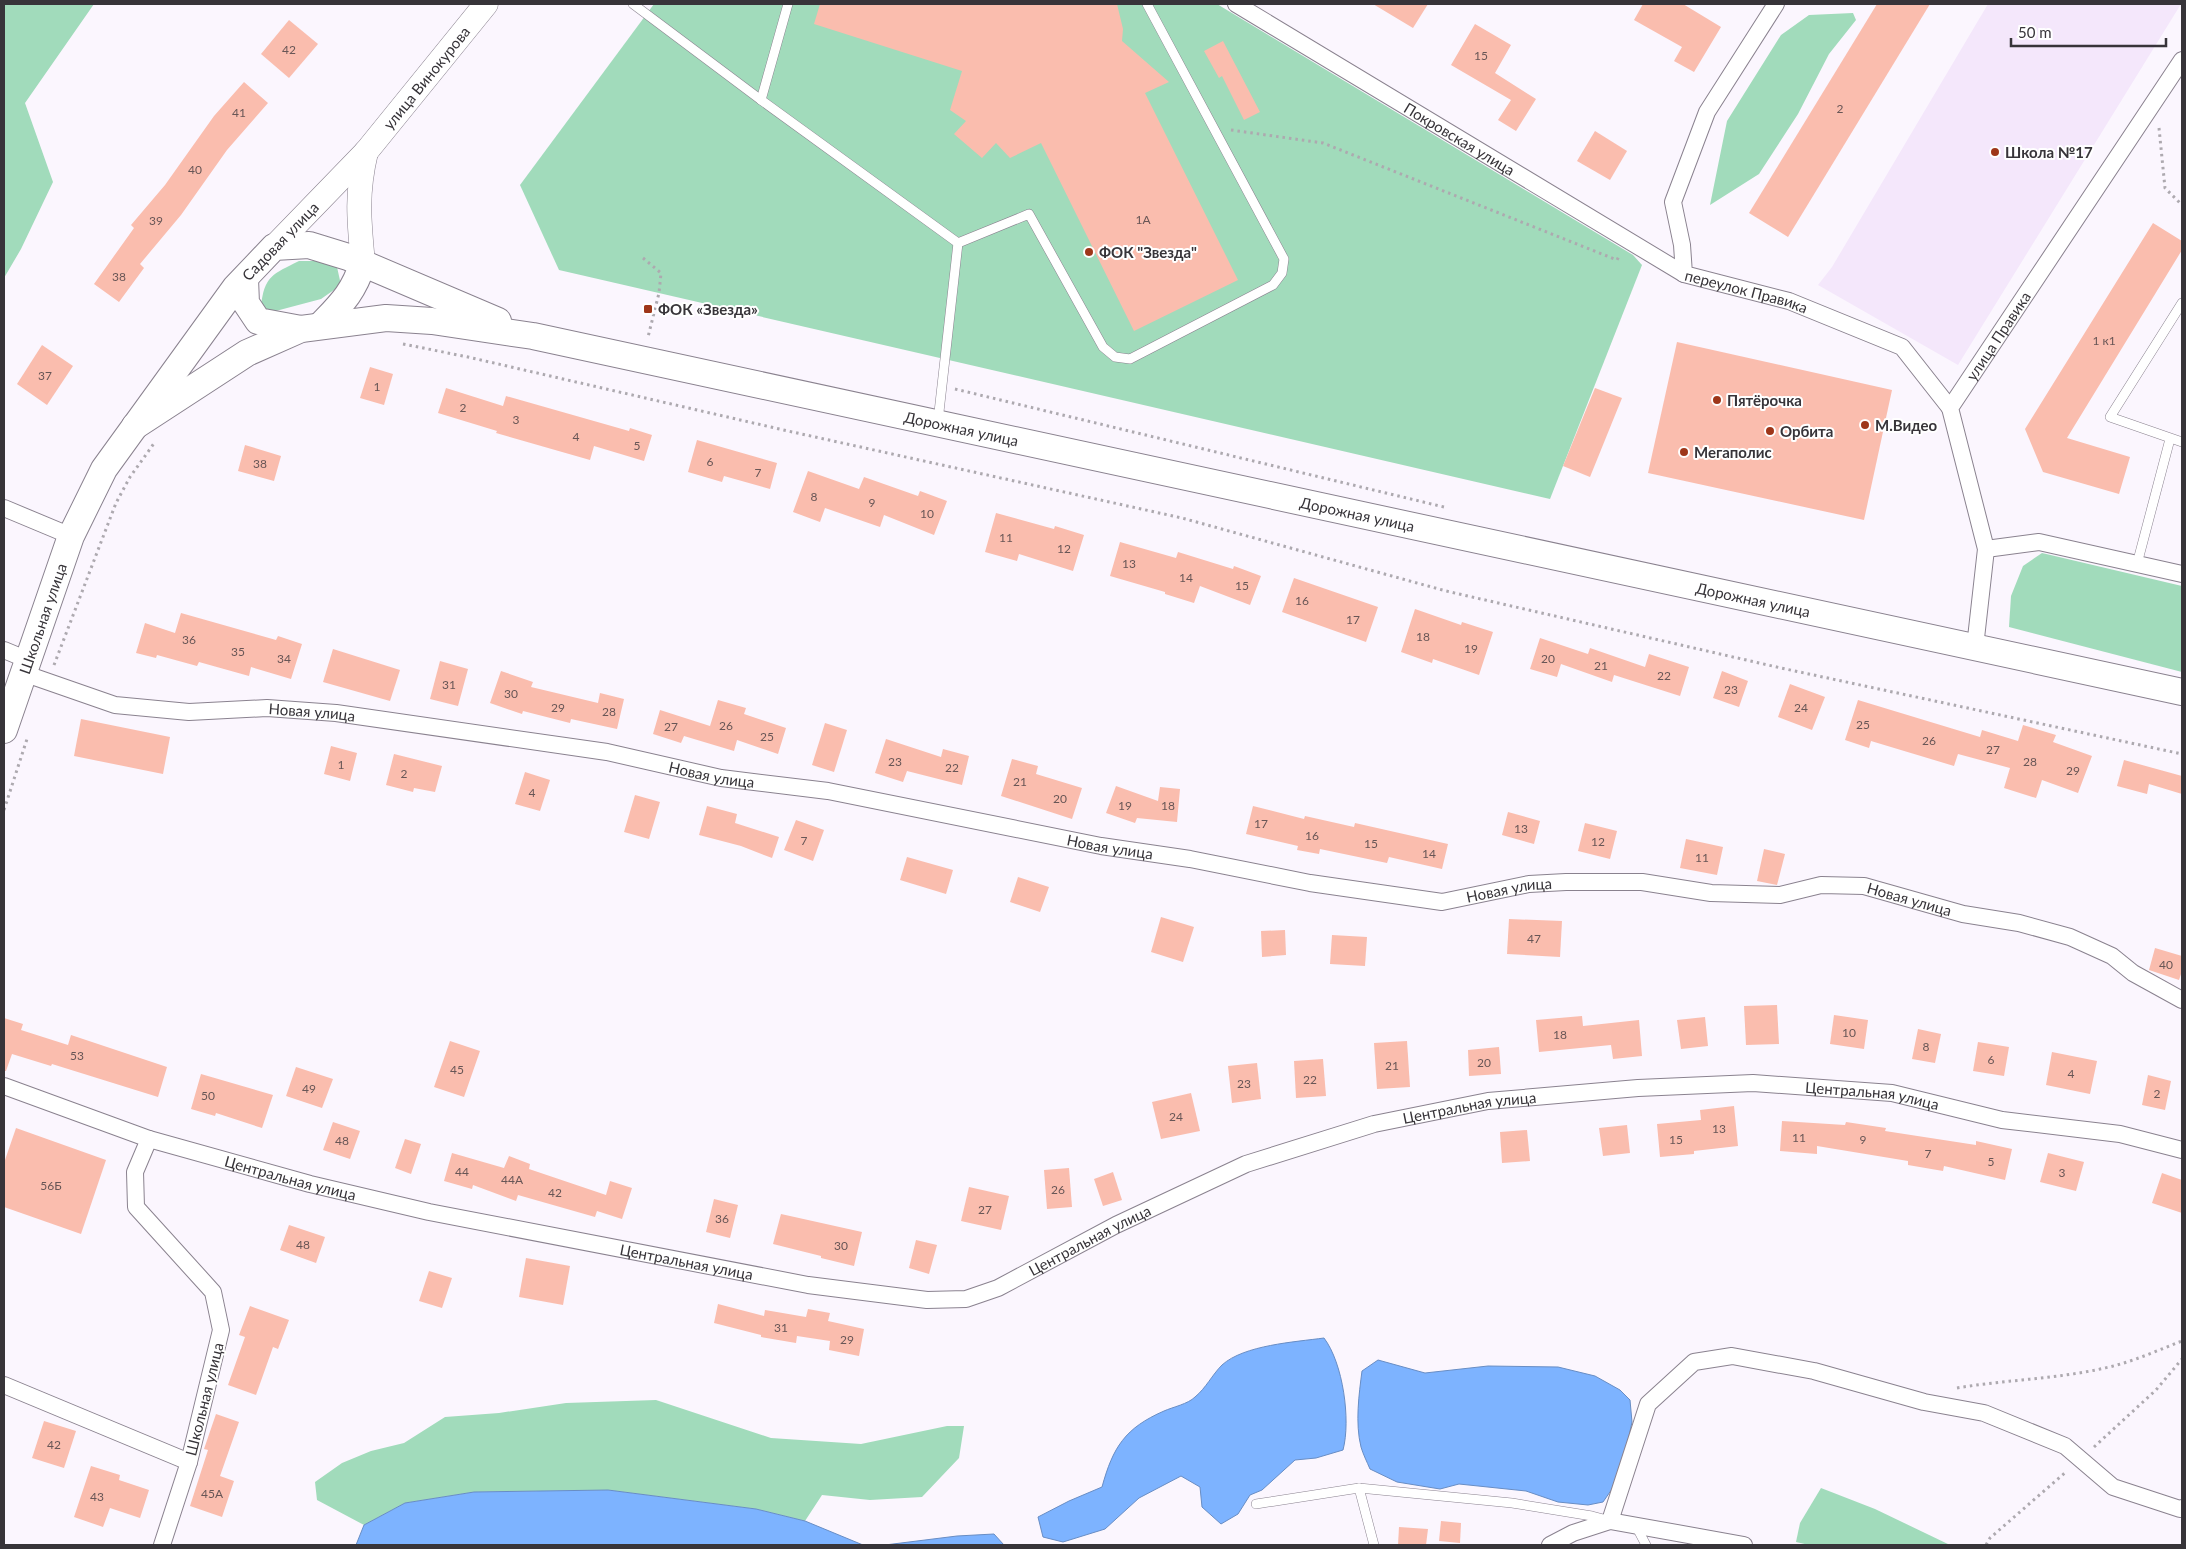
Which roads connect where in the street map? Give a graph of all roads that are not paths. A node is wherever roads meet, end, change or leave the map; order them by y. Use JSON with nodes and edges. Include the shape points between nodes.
{"nodes":[{"id":1,"x":486,"y":4,"type":"edge"},
{"id":2,"x":633,"y":4,"type":"edge"},
{"id":3,"x":788,"y":4,"type":"edge"},
{"id":4,"x":1147,"y":4,"type":"edge"},
{"id":5,"x":1236,"y":4,"type":"edge"},
{"id":6,"x":1776,"y":4,"type":"edge"},
{"id":7,"x":2182,"y":60,"type":"edge"},
{"id":8,"x":761,"y":100,"type":"junction"},
{"id":9,"x":366,"y":152,"type":"junction"},
{"id":10,"x":958,"y":243,"type":"junction"},
{"id":11,"x":274,"y":247,"type":"junction"},
{"id":12,"x":363,"y":263,"type":"junction"},
{"id":13,"x":1684,"y":274,"type":"junction"},
{"id":14,"x":245,"y":279,"type":"junction"},
{"id":15,"x":2182,"y":303,"type":"edge"},
{"id":16,"x":311,"y":327,"type":"junction"},
{"id":17,"x":533,"y":336,"type":"junction"},
{"id":18,"x":1950,"y":408,"type":"junction"},
{"id":19,"x":938,"y":423,"type":"junction"},
{"id":20,"x":146,"y":433,"type":"junction"},
{"id":21,"x":2170,"y":439,"type":"junction"},
{"id":22,"x":2182,"y":442,"type":"edge"},
{"id":23,"x":4,"y":508,"type":"edge"},
{"id":24,"x":71,"y":536,"type":"junction"},
{"id":25,"x":1986,"y":549,"type":"junction"},
{"id":26,"x":2137,"y":564,"type":"junction"},
{"id":27,"x":2182,"y":574,"type":"edge"},
{"id":28,"x":1975,"y":647,"type":"junction"},
{"id":29,"x":4,"y":650,"type":"edge"},
{"id":30,"x":25,"y":666,"type":"junction"},
{"id":31,"x":2182,"y":692,"type":"edge"},
{"id":32,"x":16,"y":733,"type":"edge"},
{"id":33,"x":2182,"y":1000,"type":"edge"},
{"id":34,"x":4,"y":1086,"type":"edge"},
{"id":35,"x":149,"y":1139,"type":"junction"},
{"id":36,"x":2182,"y":1150,"type":"edge"},
{"id":37,"x":4,"y":1385,"type":"edge"},
{"id":38,"x":189,"y":1462,"type":"junction"},
{"id":39,"x":1359,"y":1488,"type":"junction"},
{"id":40,"x":1256,"y":1504,"type":"dead end"},
{"id":41,"x":2182,"y":1508,"type":"edge"},
{"id":42,"x":1610,"y":1521,"type":"junction"},
{"id":43,"x":1636,"y":1526,"type":"junction"},
{"id":44,"x":162,"y":1545,"type":"edge"},
{"id":45,"x":1374,"y":1545,"type":"edge"},
{"id":46,"x":1550,"y":1545,"type":"edge"},
{"id":47,"x":1646,"y":1545,"type":"edge"},
{"id":48,"x":1744,"y":1545,"type":"edge"}],
"edges":[{"from":1,"to":9,"type":"main road","name":"улица Винокурова"},
{"from":2,"to":8,"type":"lane"},
{"from":3,"to":8,"type":"lane"},
{"from":4,"to":10,"type":"lane","via":[[1284,259],[1282,273],[1273,285],[1130,359],[1115,357],[1103,347],[1029,214]]},
{"from":5,"to":13,"type":"street","name":"Покровская улица"},
{"from":6,"to":13,"type":"street","name":"переулок Правика","via":[[1707,112],[1673,202]]},
{"from":7,"to":18,"type":"street","name":"улица Правика"},
{"from":8,"to":10,"type":"lane"},
{"from":9,"to":11,"type":"main road","name":"Садовая улица"},
{"from":9,"to":12,"type":"main road","via":[[358,201]]},
{"from":10,"to":19,"type":"lane"},
{"from":11,"to":12,"type":"main road","via":[[308,246]]},
{"from":11,"to":14,"type":"main road","name":"Садовая улица"},
{"from":12,"to":16,"type":"main road","via":[[356,284],[344,301]]},
{"from":12,"to":17,"type":"main road"},
{"from":13,"to":18,"type":"street","name":"переулок Правика","via":[[1789,301],[1902,347]]},
{"from":14,"to":16,"type":"main road","via":[[246,303],[258,321]]},
{"from":14,"to":20,"type":"main road","name":"Садовая улица","via":[[235,288]]},
{"from":15,"to":21,"type":"lane","via":[[2110,417]]},
{"from":16,"to":17,"type":"main road","via":[[386,318],[432,320]]},
{"from":16,"to":20,"type":"main road","name":"Садовая улица","via":[[247,353]]},
{"from":17,"to":19,"type":"main road","name":"Дорожная улица"},
{"from":18,"to":25,"type":"street"},
{"from":19,"to":28,"type":"main road","name":"Дорожная улица"},
{"from":20,"to":24,"type":"main road","name":"Садовая улица","via":[[104,469]]},
{"from":21,"to":22,"type":"lane"},
{"from":21,"to":26,"type":"lane"},
{"from":23,"to":24,"type":"street"},
{"from":24,"to":30,"type":"main road","name":"Школьная улица"},
{"from":25,"to":26,"type":"street","via":[[2039,542]]},
{"from":25,"to":28,"type":"street"},
{"from":26,"to":27,"type":"street"},
{"from":28,"to":31,"type":"main road","name":"Дорожная улица"},
{"from":29,"to":30,"type":"street"},
{"from":30,"to":32,"type":"main road","name":"Школьная улица"},
{"from":30,"to":33,"type":"street","name":"Новая улица","via":[[47,682],[115,706],[189,712],[266,708],[336,714],[607,752],[721,778],[828,791],[1101,846],[1442,902],[1529,884],[1566,882],[1642,882],[1711,893],[1770,894],[1821,885],[1864,886],[1963,914],[2019,923],[2070,937],[2112,956],[2133,973]]},
{"from":34,"to":35,"type":"street","name":"Центральная улица"},
{"from":35,"to":36,"type":"street","name":"Центральная улица","via":[[310,1184],[429,1212],[808,1285],[927,1300],[966,1299],[998,1288],[1116,1225],[1246,1164],[1374,1124],[1488,1101],[1638,1088],[1753,1083],[1882,1092],[2002,1120],[2120,1134]]},
{"from":35,"to":38,"type":"street","name":"Школьная улица","via":[[135,1172],[136,1207],[213,1292],[221,1330]]},
{"from":37,"to":38,"type":"street","name":"Школьная улица"},
{"from":38,"to":44,"type":"street"},
{"from":39,"to":40,"type":"lane"},
{"from":39,"to":42,"type":"lane","via":[[1512,1503]]},
{"from":39,"to":45,"type":"lane"},
{"from":41,"to":42,"type":"street","via":[[2113,1487],[2065,1446],[1984,1413],[1924,1402],[1814,1371],[1732,1356],[1694,1362],[1648,1404]]},
{"from":42,"to":43,"type":"street"},
{"from":42,"to":46,"type":"street","via":[[1573,1533]]},
{"from":43,"to":47,"type":"lane"},
{"from":43,"to":48,"type":"street"}]}
